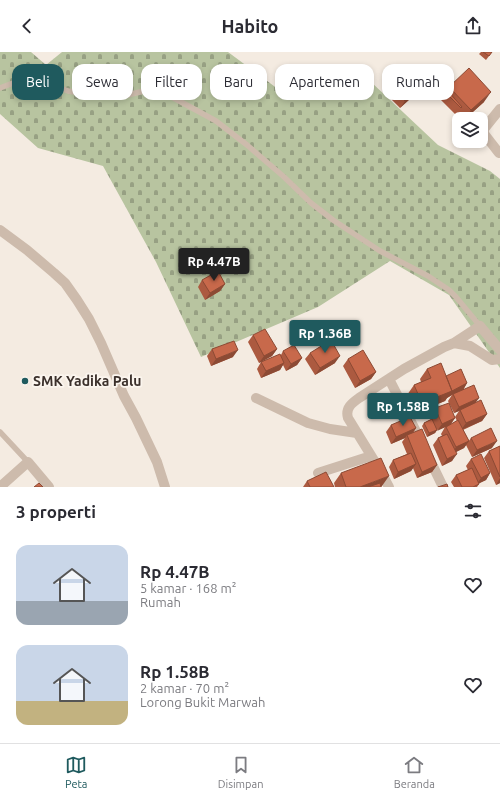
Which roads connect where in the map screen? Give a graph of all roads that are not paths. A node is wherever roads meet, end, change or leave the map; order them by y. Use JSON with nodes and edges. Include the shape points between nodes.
{"nodes":[{"id":1,"x":0,"y":88,"type":"edge"},
{"id":2,"x":500,"y":109,"type":"edge"},
{"id":3,"x":499,"y":154,"type":"dead end"},
{"id":4,"x":0,"y":230,"type":"edge"},
{"id":5,"x":480,"y":326,"type":"junction"},
{"id":6,"x":454,"y":342,"type":"junction"},
{"id":7,"x":500,"y":350,"type":"edge"},
{"id":8,"x":500,"y":359,"type":"edge"},
{"id":9,"x":390,"y":379,"type":"junction"},
{"id":10,"x":256,"y":398,"type":"dead end"},
{"id":11,"x":0,"y":432,"type":"edge"},
{"id":12,"x":357,"y":433,"type":"junction"},
{"id":13,"x":371,"y":456,"type":"junction"},
{"id":14,"x":28,"y":462,"type":"junction"},
{"id":15,"x":318,"y":472,"type":"dead end"},
{"id":16,"x":0,"y":487,"type":"edge"},
{"id":17,"x":49,"y":487,"type":"edge"},
{"id":18,"x":166,"y":487,"type":"edge"},
{"id":19,"x":389,"y":487,"type":"edge"},
{"id":20,"x":443,"y":487,"type":"edge"}],
"edges":[{"from":1,"to":5,"type":"lane","via":[[32,76],[68,91],[91,95],[119,96],[144,91],[161,92],[170,96],[216,121],[333,220],[380,251],[449,290]]},
{"from":2,"to":3,"type":"street","via":[[482,130]]},
{"from":4,"to":18,"type":"street","via":[[65,283],[77,300],[101,343],[157,462]]},
{"from":5,"to":6,"type":"street"},
{"from":5,"to":7,"type":"street"},
{"from":6,"to":8,"type":"street","via":[[470,346],[492,360]]},
{"from":6,"to":9,"type":"street"},
{"from":9,"to":12,"type":"street","via":[[354,402],[347,410],[348,418]]},
{"from":9,"to":20,"type":"street"},
{"from":10,"to":12,"type":"street","via":[[308,423]]},
{"from":11,"to":14,"type":"lane"},
{"from":12,"to":13,"type":"street"},
{"from":13,"to":15,"type":"street"},
{"from":13,"to":19,"type":"street"},
{"from":14,"to":16,"type":"street"},
{"from":14,"to":17,"type":"street"}]}
